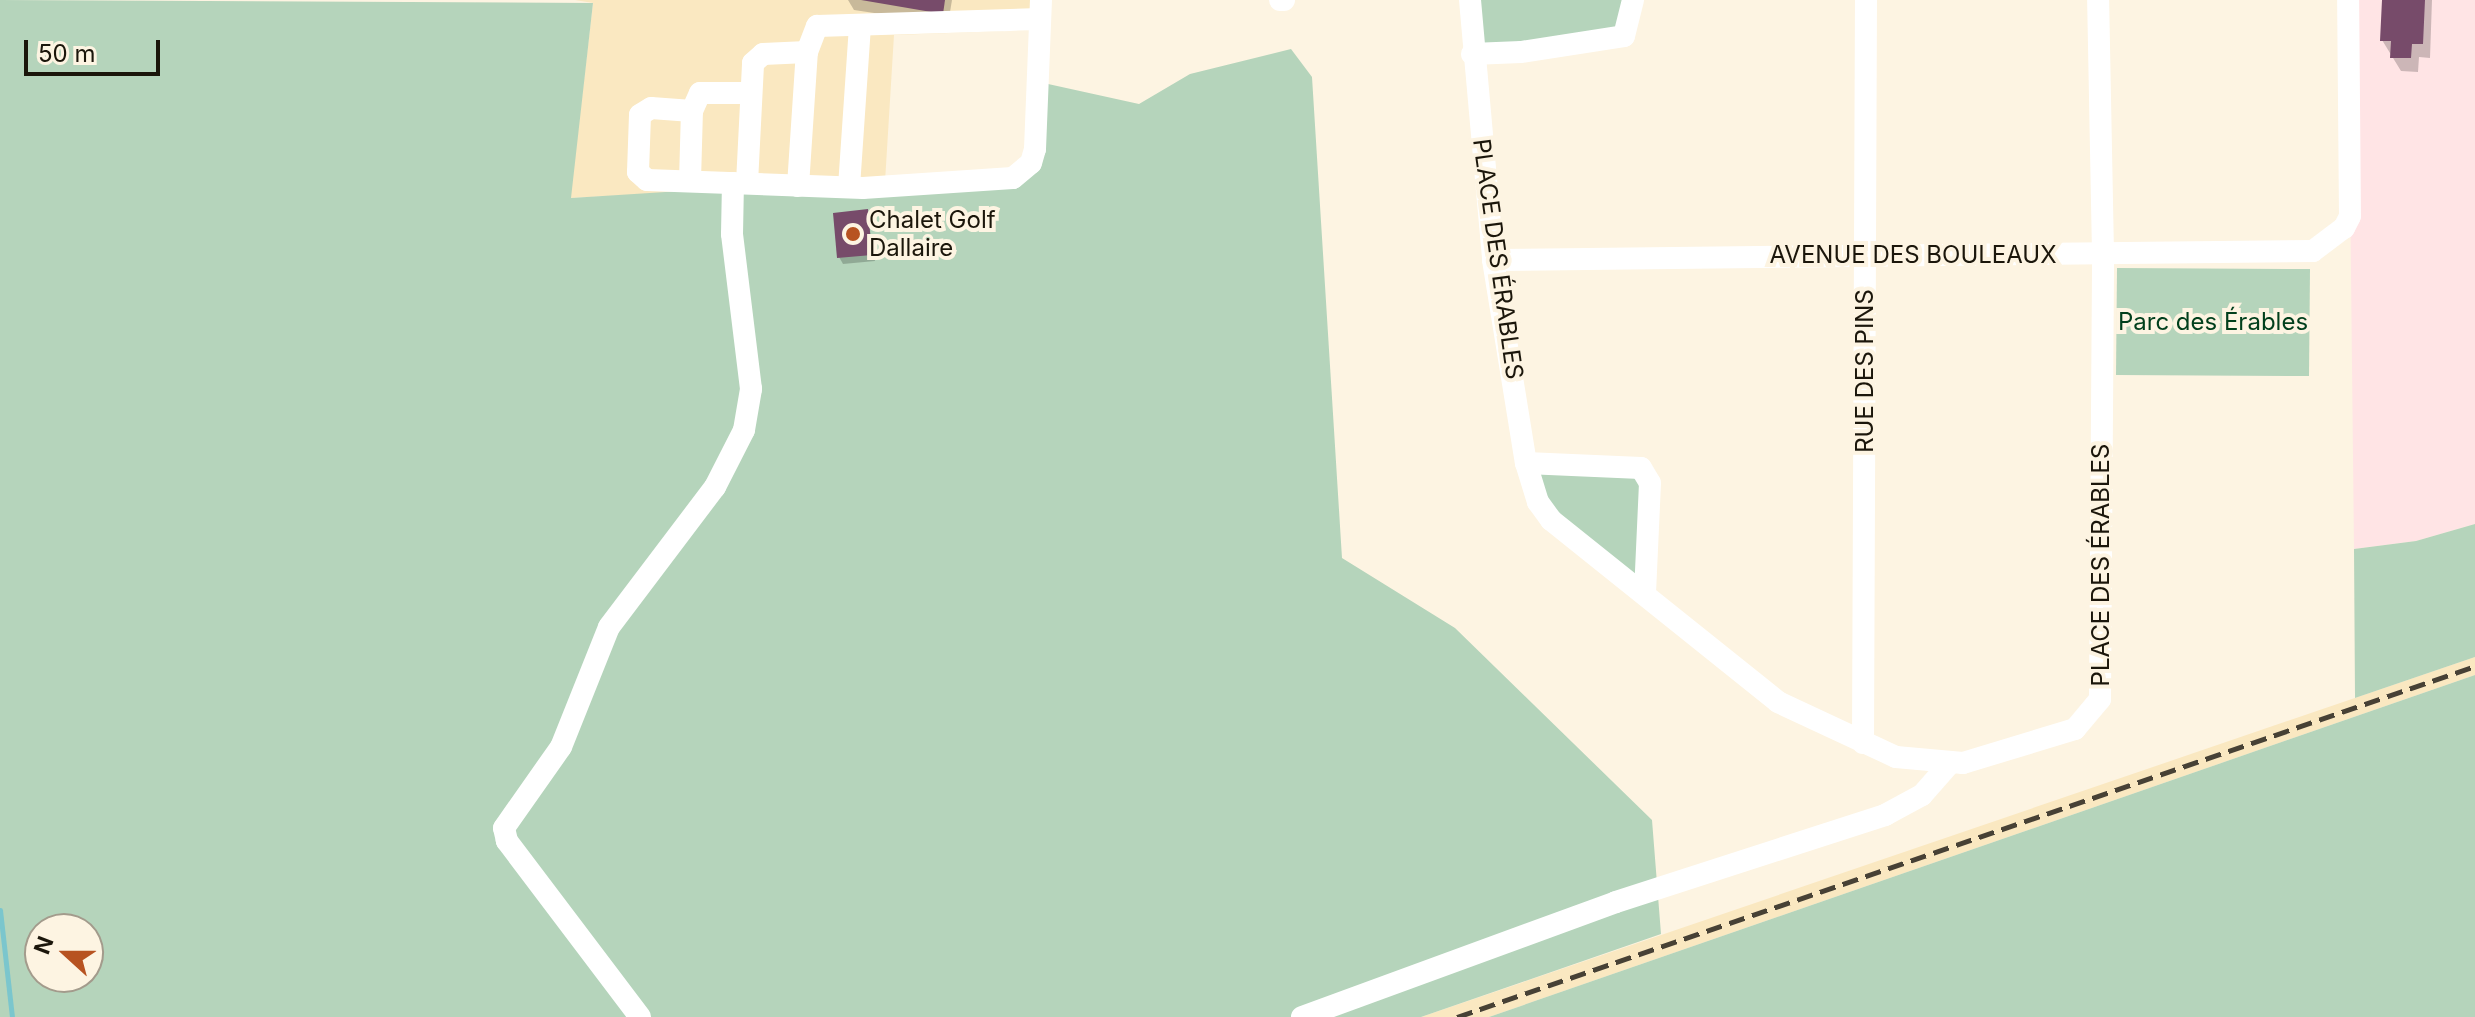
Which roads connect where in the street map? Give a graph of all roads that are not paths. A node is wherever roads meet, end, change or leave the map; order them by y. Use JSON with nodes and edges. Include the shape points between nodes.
{"nodes":[{"id":1,"x":1470,"y":0,"type":"edge"},
{"id":2,"x":1633,"y":0,"type":"edge"},
{"id":3,"x":1866,"y":0,"type":"edge"},
{"id":4,"x":2098,"y":0,"type":"edge"},
{"id":5,"x":2348,"y":0,"type":"edge"},
{"id":6,"x":1041,"y":10,"type":"edge"},
{"id":7,"x":860,"y":25,"type":"junction"},
{"id":8,"x":807,"y":52,"type":"junction"},
{"id":9,"x":1472,"y":54,"type":"junction"},
{"id":10,"x":751,"y":93,"type":"junction"},
{"id":11,"x":692,"y":111,"type":"junction"},
{"id":12,"x":690,"y":181,"type":"junction"},
{"id":13,"x":740,"y":183,"type":"junction"},
{"id":14,"x":798,"y":186,"type":"junction"},
{"id":15,"x":856,"y":187,"type":"junction"},
{"id":16,"x":2103,"y":254,"type":"junction"},
{"id":17,"x":1865,"y":256,"type":"junction"},
{"id":18,"x":1493,"y":260,"type":"junction"},
{"id":19,"x":1526,"y":463,"type":"junction"},
{"id":20,"x":1645,"y":592,"type":"junction"},
{"id":21,"x":1863,"y":743,"type":"junction"},
{"id":22,"x":1951,"y":762,"type":"junction"},
{"id":23,"x":640,"y":1017,"type":"edge"},
{"id":24,"x":1302,"y":1017,"type":"edge"}],
"edges":[{"from":1,"to":9,"type":"street","name":"PLACE DES ÉRABLES"},
{"from":2,"to":9,"type":"street","via":[[1624,36]]},
{"from":3,"to":17,"type":"street","name":"RUE DES PINS"},
{"from":4,"to":16,"type":"street","name":"PLACE DES ÉRABLES"},
{"from":5,"to":16,"type":"street","name":"AVENUE DES BOULEAUX","via":[[2350,216],[2329,241],[2313,251]]},
{"from":6,"to":7,"type":"street"},
{"from":6,"to":15,"type":"street","via":[[1038,128],[1031,163],[1021,173],[997,182]]},
{"from":7,"to":8,"type":"street","via":[[817,26]]},
{"from":7,"to":15,"type":"street"},
{"from":8,"to":10,"type":"street","via":[[763,54],[753,63]]},
{"from":8,"to":14,"type":"street"},
{"from":9,"to":18,"type":"street","name":"PLACE DES ÉRABLES"},
{"from":10,"to":11,"type":"street","via":[[700,93]]},
{"from":10,"to":13,"type":"street"},
{"from":11,"to":12,"type":"street"},
{"from":11,"to":12,"type":"street","via":[[651,108],[640,115],[638,172],[647,180]]},
{"from":12,"to":13,"type":"street"},
{"from":13,"to":14,"type":"street"},
{"from":13,"to":23,"type":"street","via":[[732,234],[751,389],[744,430],[715,487],[609,627],[561,747],[504,828],[507,841]]},
{"from":14,"to":15,"type":"street"},
{"from":16,"to":17,"type":"street","name":"AVENUE DES BOULEAUX"},
{"from":16,"to":22,"type":"street","name":"PLACE DES ÉRABLES","via":[[2100,699],[2086,721],[2047,742]]},
{"from":17,"to":18,"type":"street","name":"AVENUE DES BOULEAUX"},
{"from":17,"to":21,"type":"street","name":"RUE DES PINS"},
{"from":18,"to":19,"type":"street","name":"PLACE DES ÉRABLES"},
{"from":19,"to":20,"type":"street","name":"PLACE DES ÉRABLES","via":[[1531,486],[1551,520]]},
{"from":19,"to":20,"type":"street","via":[[1641,468],[1650,483]]},
{"from":20,"to":21,"type":"street","name":"PLACE DES ÉRABLES","via":[[1688,634],[1778,702]]},
{"from":21,"to":22,"type":"street","name":"PLACE DES ÉRABLES","via":[[1896,757]]},
{"from":22,"to":24,"type":"street","via":[[1922,795],[1885,815],[1616,902]]}]}
